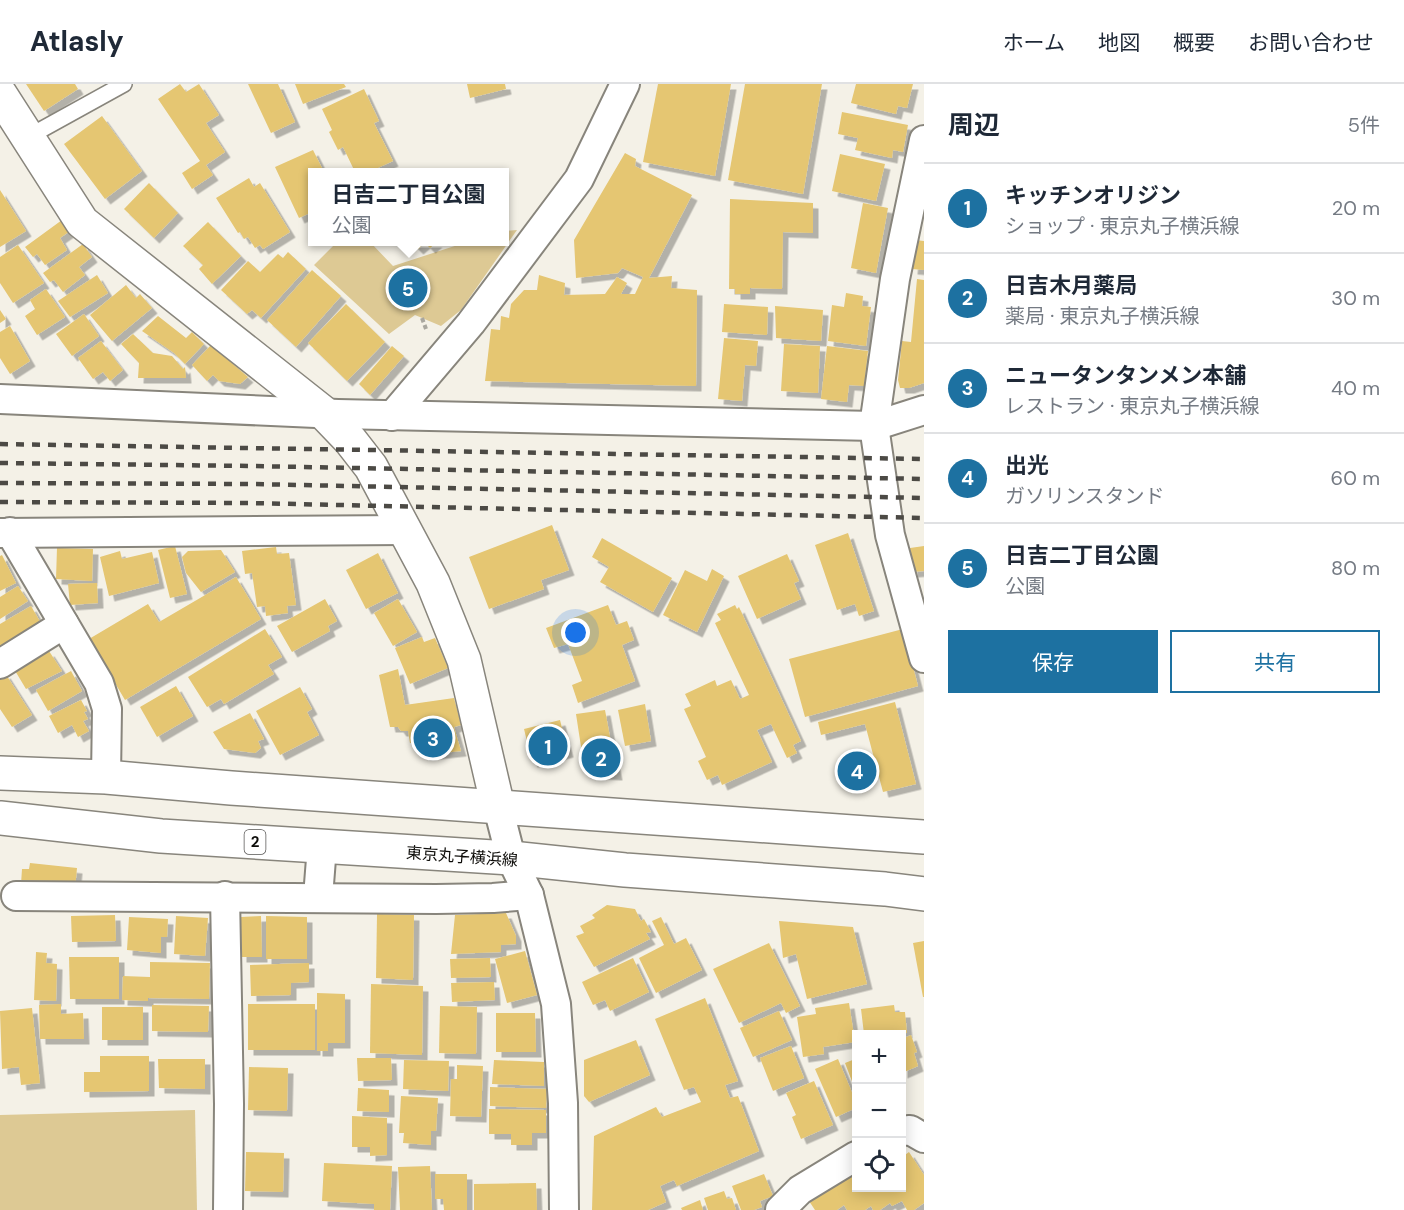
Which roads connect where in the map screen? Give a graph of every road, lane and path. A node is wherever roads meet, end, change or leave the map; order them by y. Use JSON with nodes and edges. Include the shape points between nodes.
{"nodes":[{"id":1,"x":124,"y":84,"type":"edge"},
{"id":2,"x":625,"y":84,"type":"edge"},
{"id":3,"x":0,"y":94,"type":"edge"},
{"id":4,"x":28,"y":136,"type":"junction"},
{"id":5,"x":924,"y":140,"type":"edge"},
{"id":6,"x":0,"y":399,"type":"edge"},
{"id":7,"x":924,"y":410,"type":"edge"},
{"id":8,"x":325,"y":414,"type":"junction"},
{"id":9,"x":392,"y":416,"type":"junction"},
{"id":10,"x":874,"y":426,"type":"junction"},
{"id":11,"x":406,"y":530,"type":"junction"},
{"id":12,"x":5,"y":533,"type":"edge"},
{"id":13,"x":64,"y":624,"type":"junction"},
{"id":14,"x":924,"y":658,"type":"edge"},
{"id":15,"x":0,"y":664,"type":"edge"},
{"id":16,"x":0,"y":773,"type":"edge"},
{"id":17,"x":106,"y":777,"type":"junction"},
{"id":18,"x":498,"y":807,"type":"junction"},
{"id":19,"x":0,"y":818,"type":"edge"},
{"id":20,"x":924,"y":837,"type":"edge"},
{"id":21,"x":322,"y":846,"type":"junction"},
{"id":22,"x":511,"y":858,"type":"junction"},
{"id":23,"x":924,"y":894,"type":"edge"},
{"id":24,"x":529,"y":895,"type":"junction"},
{"id":25,"x":16,"y":896,"type":"dead end"},
{"id":26,"x":225,"y":896,"type":"junction"},
{"id":27,"x":318,"y":897,"type":"junction"},
{"id":28,"x":906,"y":1130,"type":"edge"},
{"id":29,"x":924,"y":1138,"type":"edge"},
{"id":30,"x":852,"y":1158,"type":"edge"},
{"id":31,"x":228,"y":1210,"type":"edge"},
{"id":32,"x":564,"y":1210,"type":"edge"},
{"id":33,"x":780,"y":1210,"type":"edge"}],
"edges":[{"from":1,"to":4,"type":"lane"},
{"from":2,"to":9,"type":"street","via":[[579,179],[471,323]]},
{"from":3,"to":4,"type":"main road"},
{"from":4,"to":8,"type":"main road","via":[[82,222]]},
{"from":5,"to":10,"type":"street","via":[[895,279]]},
{"from":6,"to":8,"type":"street"},
{"from":7,"to":10,"type":"street"},
{"from":8,"to":9,"type":"street"},
{"from":8,"to":11,"type":"main road","via":[[371,467]]},
{"from":9,"to":10,"type":"street"},
{"from":10,"to":14,"type":"street","via":[[890,535]]},
{"from":11,"to":12,"type":"street"},
{"from":11,"to":18,"type":"main road","via":[[433,583],[464,660]]},
{"from":12,"to":13,"type":"street"},
{"from":13,"to":15,"type":"street"},
{"from":13,"to":17,"type":"street","via":[[99,683],[107,709]]},
{"from":16,"to":17,"type":"main road"},
{"from":17,"to":18,"type":"main road"},
{"from":18,"to":20,"type":"main road"},
{"from":18,"to":22,"type":"street"},
{"from":19,"to":21,"type":"main road","name":"東京丸子横浜線","number":"2","via":[[161,836]]},
{"from":21,"to":22,"type":"main road","name":"東京丸子横浜線","number":"2"},
{"from":21,"to":27,"type":"street"},
{"from":22,"to":23,"type":"main road","name":"東京丸子横浜線","number":"2"},
{"from":22,"to":24,"type":"street"},
{"from":24,"to":27,"type":"street","via":[[436,899]]},
{"from":24,"to":32,"type":"street","via":[[556,1004],[563,1103]]},
{"from":25,"to":26,"type":"street"},
{"from":26,"to":27,"type":"street"},
{"from":26,"to":31,"type":"street"},
{"from":28,"to":29,"type":"street"},
{"from":30,"to":33,"type":"street","via":[[800,1190]]}]}
